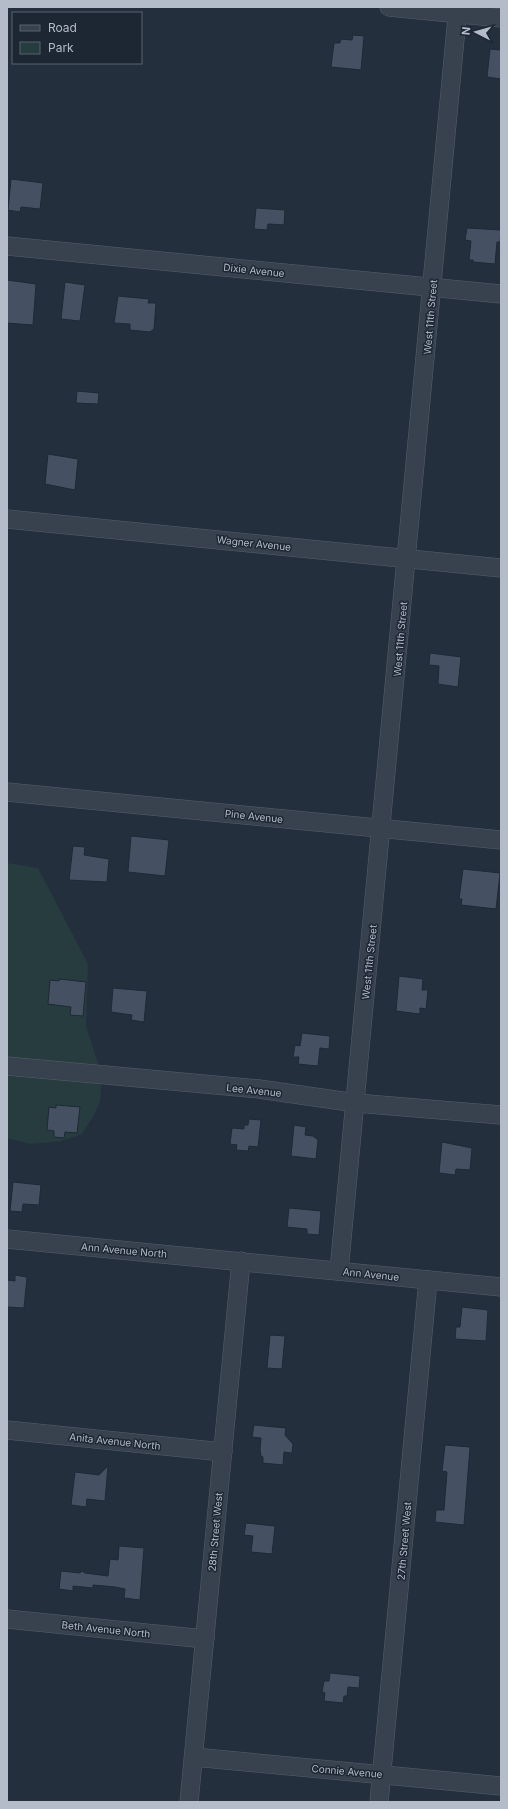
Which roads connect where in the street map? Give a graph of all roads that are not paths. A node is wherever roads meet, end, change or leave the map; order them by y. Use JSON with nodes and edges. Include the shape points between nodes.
{"nodes":[{"id":1,"x":390,"y":7,"type":"edge"},
{"id":2,"x":458,"y":10,"type":"edge"},
{"id":3,"x":501,"y":18,"type":"edge"},
{"id":4,"x":7,"y":246,"type":"edge"},
{"id":5,"x":432,"y":288,"type":"junction"},
{"id":6,"x":501,"y":294,"type":"edge"},
{"id":7,"x":7,"y":519,"type":"edge"},
{"id":8,"x":407,"y":558,"type":"junction"},
{"id":9,"x":501,"y":568,"type":"edge"},
{"id":10,"x":7,"y":792,"type":"edge"},
{"id":11,"x":382,"y":828,"type":"junction"},
{"id":12,"x":501,"y":840,"type":"edge"},
{"id":13,"x":7,"y":1066,"type":"edge"},
{"id":14,"x":356,"y":1103,"type":"junction"},
{"id":15,"x":501,"y":1115,"type":"edge"},
{"id":16,"x":7,"y":1239,"type":"edge"},
{"id":17,"x":241,"y":1261,"type":"junction"},
{"id":18,"x":339,"y":1271,"type":"junction"},
{"id":19,"x":428,"y":1280,"type":"junction"},
{"id":20,"x":501,"y":1287,"type":"edge"},
{"id":21,"x":7,"y":1430,"type":"edge"},
{"id":22,"x":223,"y":1452,"type":"junction"},
{"id":23,"x":7,"y":1619,"type":"edge"},
{"id":24,"x":205,"y":1639,"type":"junction"},
{"id":25,"x":194,"y":1757,"type":"junction"},
{"id":26,"x":381,"y":1775,"type":"junction"},
{"id":27,"x":501,"y":1786,"type":"edge"},
{"id":28,"x":190,"y":1802,"type":"edge"},
{"id":29,"x":379,"y":1802,"type":"edge"}],
"edges":[{"from":1,"to":2,"type":"street"},
{"from":2,"to":3,"type":"street"},
{"from":2,"to":5,"type":"street","name":"West 11th Street"},
{"from":4,"to":5,"type":"street","name":"Dixie Avenue"},
{"from":5,"to":6,"type":"street","name":"Dixie Avenue"},
{"from":5,"to":8,"type":"street","name":"West 11th Street"},
{"from":7,"to":8,"type":"street","name":"Wagner Avenue"},
{"from":8,"to":9,"type":"street","name":"Wagner Avenue"},
{"from":8,"to":11,"type":"street","name":"West 11th Street"},
{"from":10,"to":11,"type":"street","name":"Pine Avenue"},
{"from":11,"to":12,"type":"street","name":"Pine Avenue"},
{"from":11,"to":14,"type":"street","name":"West 11th Street"},
{"from":13,"to":14,"type":"street","name":"Lee Avenue","via":[[259,1089]]},
{"from":14,"to":15,"type":"street","name":"Lee Avenue"},
{"from":14,"to":18,"type":"street","name":"West 11th Street"},
{"from":16,"to":17,"type":"street","name":"Ann Avenue North"},
{"from":17,"to":18,"type":"street","name":"Ann Avenue"},
{"from":17,"to":22,"type":"street","name":"28th Street West"},
{"from":18,"to":19,"type":"street","name":"Ann Avenue"},
{"from":19,"to":20,"type":"street","name":"Ann Avenue"},
{"from":19,"to":26,"type":"street","name":"27th Street West"},
{"from":21,"to":22,"type":"street","name":"Anita Avenue North"},
{"from":22,"to":24,"type":"street","name":"28th Street West"},
{"from":23,"to":24,"type":"street","name":"Beth Avenue North"},
{"from":24,"to":25,"type":"street","name":"28th Street West"},
{"from":25,"to":26,"type":"street","name":"Connie Avenue"},
{"from":25,"to":28,"type":"street","name":"28th Street West"},
{"from":26,"to":27,"type":"street","name":"Connie Avenue"},
{"from":26,"to":29,"type":"street","name":"27th Street West"}]}
